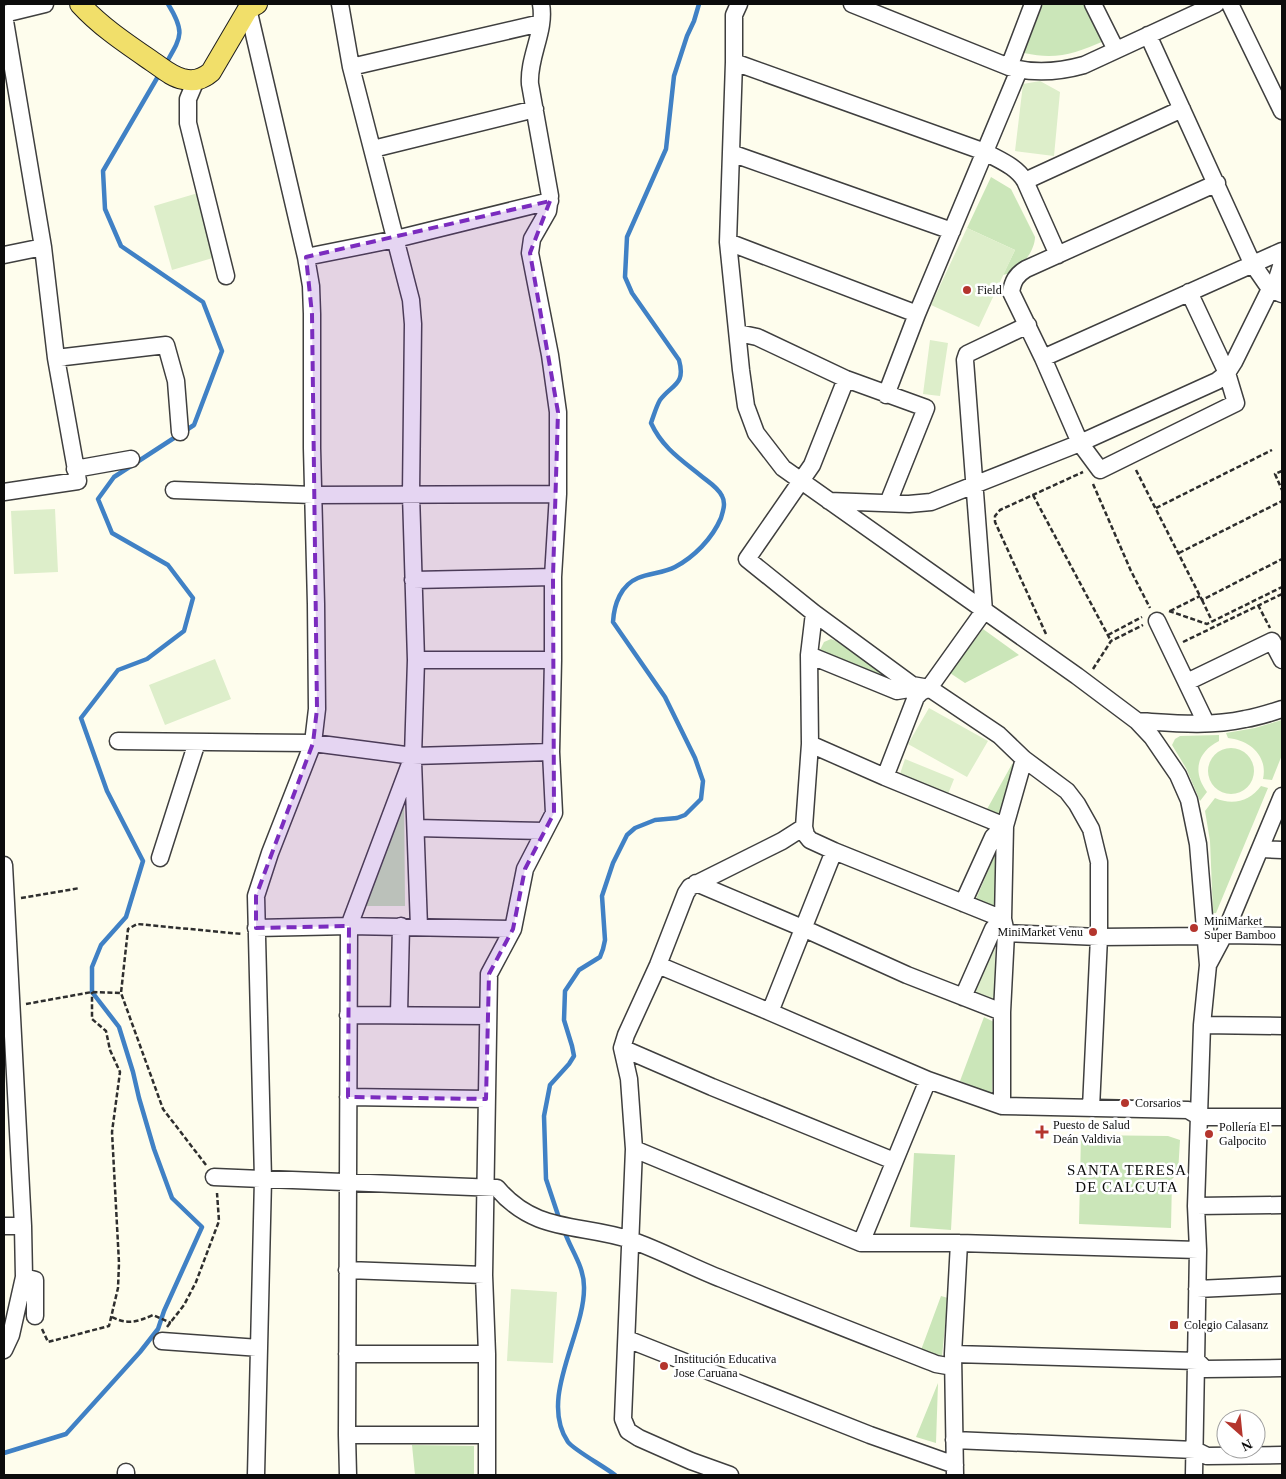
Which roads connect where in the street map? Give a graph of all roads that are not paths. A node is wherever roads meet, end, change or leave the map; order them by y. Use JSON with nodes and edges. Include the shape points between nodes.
{"nodes":[{"id":1,"x":45,"y":4,"type":"edge"},
{"id":2,"x":80,"y":4,"type":"edge"},
{"id":3,"x":340,"y":4,"type":"edge"},
{"id":4,"x":541,"y":4,"type":"edge"},
{"id":5,"x":739,"y":4,"type":"edge"},
{"id":6,"x":852,"y":4,"type":"edge"},
{"id":7,"x":1034,"y":4,"type":"edge"},
{"id":8,"x":1093,"y":4,"type":"edge"},
{"id":9,"x":1216,"y":4,"type":"edge"},
{"id":10,"x":1230,"y":4,"type":"edge"},
{"id":11,"x":251,"y":6,"type":"edge"},
{"id":12,"x":4,"y":14,"type":"edge"},
{"id":13,"x":541,"y":23,"type":"junction"},
{"id":14,"x":1148,"y":35,"type":"junction"},
{"id":15,"x":1116,"y":50,"type":"junction"},
{"id":16,"x":734,"y":62,"type":"junction"},
{"id":17,"x":351,"y":67,"type":"junction"},
{"id":18,"x":1014,"y":68,"type":"junction"},
{"id":19,"x":189,"y":80,"type":"junction"},
{"id":20,"x":1280,"y":102,"type":"edge"},
{"id":21,"x":535,"y":108,"type":"junction"},
{"id":22,"x":1182,"y":109,"type":"junction"},
{"id":23,"x":373,"y":149,"type":"junction"},
{"id":24,"x":985,"y":152,"type":"junction"},
{"id":25,"x":730,"y":153,"type":"junction"},
{"id":26,"x":1025,"y":181,"type":"junction"},
{"id":27,"x":1217,"y":183,"type":"junction"},
{"id":28,"x":550,"y":201,"type":"junction"},
{"id":29,"x":952,"y":231,"type":"junction"},
{"id":30,"x":396,"y":239,"type":"junction"},
{"id":31,"x":728,"y":242,"type":"junction"},
{"id":32,"x":43,"y":247,"type":"junction"},
{"id":33,"x":1282,"y":251,"type":"edge"},
{"id":34,"x":4,"y":255,"type":"edge"},
{"id":35,"x":1058,"y":255,"type":"junction"},
{"id":36,"x":306,"y":257,"type":"junction"},
{"id":37,"x":1252,"y":263,"type":"junction"},
{"id":38,"x":1282,"y":263,"type":"edge"},
{"id":39,"x":226,"y":276,"type":"dead end"},
{"id":40,"x":1276,"y":291,"type":"edge"},
{"id":41,"x":1189,"y":292,"type":"junction"},
{"id":42,"x":917,"y":314,"type":"junction"},
{"id":43,"x":1028,"y":325,"type":"junction"},
{"id":44,"x":738,"y":333,"type":"junction"},
{"id":45,"x":56,"y":358,"type":"junction"},
{"id":46,"x":1043,"y":358,"type":"junction"},
{"id":47,"x":1227,"y":374,"type":"junction"},
{"id":48,"x":846,"y":379,"type":"junction"},
{"id":49,"x":886,"y":394,"type":"junction"},
{"id":50,"x":180,"y":432,"type":"dead end"},
{"id":51,"x":1080,"y":443,"type":"junction"},
{"id":52,"x":131,"y":459,"type":"dead end"},
{"id":53,"x":76,"y":468,"type":"junction"},
{"id":54,"x":801,"y":481,"type":"junction"},
{"id":55,"x":975,"y":485,"type":"junction"},
{"id":56,"x":174,"y":490,"type":"dead end"},
{"id":57,"x":4,"y":492,"type":"edge"},
{"id":58,"x":411,"y":494,"type":"junction"},
{"id":59,"x":558,"y":494,"type":"junction"},
{"id":60,"x":313,"y":496,"type":"junction"},
{"id":61,"x":829,"y":501,"type":"junction"},
{"id":62,"x":888,"y":503,"type":"junction"},
{"id":63,"x":553,"y":577,"type":"junction"},
{"id":64,"x":413,"y":580,"type":"junction"},
{"id":65,"x":984,"y":611,"type":"junction"},
{"id":66,"x":814,"y":613,"type":"junction"},
{"id":67,"x":1150,"y":618,"type":"road end"},
{"id":68,"x":809,"y":655,"type":"junction"},
{"id":69,"x":416,"y":660,"type":"junction"},
{"id":70,"x":553,"y":660,"type":"junction"},
{"id":71,"x":1282,"y":660,"type":"edge"},
{"id":72,"x":1187,"y":682,"type":"junction"},
{"id":73,"x":912,"y":685,"type":"junction"},
{"id":74,"x":929,"y":688,"type":"junction"},
{"id":75,"x":1282,"y":709,"type":"edge"},
{"id":76,"x":1136,"y":721,"type":"junction"},
{"id":77,"x":1206,"y":724,"type":"junction"},
{"id":78,"x":118,"y":741,"type":"dead end"},
{"id":79,"x":196,"y":742,"type":"junction"},
{"id":80,"x":313,"y":743,"type":"junction"},
{"id":81,"x":810,"y":744,"type":"junction"},
{"id":82,"x":551,"y":752,"type":"junction"},
{"id":83,"x":413,"y":756,"type":"junction"},
{"id":84,"x":1024,"y":759,"type":"junction"},
{"id":85,"x":885,"y":777,"type":"junction"},
{"id":86,"x":1282,"y":796,"type":"edge"},
{"id":87,"x":1005,"y":826,"type":"junction"},
{"id":88,"x":804,"y":827,"type":"junction"},
{"id":89,"x":416,"y":828,"type":"junction"},
{"id":90,"x":544,"y":831,"type":"junction"},
{"id":91,"x":1260,"y":849,"type":"junction"},
{"id":92,"x":1282,"y":850,"type":"edge"},
{"id":93,"x":834,"y":851,"type":"junction"},
{"id":94,"x":160,"y":858,"type":"dead end"},
{"id":95,"x":4,"y":865,"type":"edge"},
{"id":96,"x":696,"y":883,"type":"junction"},
{"id":97,"x":4,"y":901,"type":"edge"},
{"id":98,"x":963,"y":903,"type":"junction"},
{"id":99,"x":349,"y":926,"type":"junction"},
{"id":100,"x":401,"y":926,"type":"junction"},
{"id":101,"x":1005,"y":926,"type":"junction"},
{"id":102,"x":419,"y":927,"type":"junction"},
{"id":103,"x":513,"y":929,"type":"junction"},
{"id":104,"x":804,"y":929,"type":"junction"},
{"id":105,"x":256,"y":932,"type":"junction"},
{"id":106,"x":1224,"y":935,"type":"junction"},
{"id":107,"x":1204,"y":936,"type":"junction"},
{"id":108,"x":1282,"y":936,"type":"edge"},
{"id":109,"x":1099,"y":937,"type":"junction"},
{"id":110,"x":1208,"y":965,"type":"junction"},
{"id":111,"x":658,"y":966,"type":"junction"},
{"id":112,"x":963,"y":997,"type":"junction"},
{"id":113,"x":8,"y":1006,"type":"edge"},
{"id":114,"x":770,"y":1012,"type":"junction"},
{"id":115,"x":1002,"y":1012,"type":"junction"},
{"id":116,"x":399,"y":1014,"type":"junction"},
{"id":117,"x":348,"y":1015,"type":"junction"},
{"id":118,"x":488,"y":1016,"type":"junction"},
{"id":119,"x":1202,"y":1025,"type":"junction"},
{"id":120,"x":1282,"y":1026,"type":"edge"},
{"id":121,"x":622,"y":1048,"type":"junction"},
{"id":122,"x":928,"y":1080,"type":"junction"},
{"id":123,"x":348,"y":1097,"type":"junction"},
{"id":124,"x":486,"y":1099,"type":"junction"},
{"id":125,"x":1002,"y":1106,"type":"junction"},
{"id":126,"x":1092,"y":1108,"type":"junction"},
{"id":127,"x":10,"y":1116,"type":"edge"},
{"id":128,"x":1200,"y":1117,"type":"junction"},
{"id":129,"x":1282,"y":1117,"type":"edge"},
{"id":130,"x":634,"y":1149,"type":"junction"},
{"id":131,"x":894,"y":1161,"type":"junction"},
{"id":132,"x":214,"y":1177,"type":"road end"},
{"id":133,"x":263,"y":1179,"type":"junction"},
{"id":134,"x":349,"y":1183,"type":"junction"},
{"id":135,"x":486,"y":1188,"type":"junction"},
{"id":136,"x":1282,"y":1205,"type":"edge"},
{"id":137,"x":1196,"y":1206,"type":"junction"},
{"id":138,"x":4,"y":1226,"type":"edge"},
{"id":139,"x":23,"y":1226,"type":"junction"},
{"id":140,"x":631,"y":1240,"type":"junction"},
{"id":141,"x":861,"y":1243,"type":"junction"},
{"id":142,"x":959,"y":1243,"type":"junction"},
{"id":143,"x":1198,"y":1250,"type":"junction"},
{"id":144,"x":347,"y":1270,"type":"junction"},
{"id":145,"x":484,"y":1275,"type":"junction"},
{"id":146,"x":24,"y":1277,"type":"junction"},
{"id":147,"x":1282,"y":1286,"type":"edge"},
{"id":148,"x":1197,"y":1289,"type":"junction"},
{"id":149,"x":35,"y":1316,"type":"road end"},
{"id":150,"x":7,"y":1335,"type":"edge"},
{"id":151,"x":627,"y":1339,"type":"junction"},
{"id":152,"x":162,"y":1340,"type":"road end"},
{"id":153,"x":259,"y":1348,"type":"junction"},
{"id":154,"x":4,"y":1350,"type":"edge"},
{"id":155,"x":347,"y":1354,"type":"junction"},
{"id":156,"x":487,"y":1354,"type":"junction"},
{"id":157,"x":953,"y":1360,"type":"junction"},
{"id":158,"x":1197,"y":1362,"type":"junction"},
{"id":159,"x":1282,"y":1368,"type":"edge"},
{"id":160,"x":347,"y":1435,"type":"junction"},
{"id":161,"x":486,"y":1435,"type":"junction"},
{"id":162,"x":954,"y":1440,"type":"junction"},
{"id":163,"x":1195,"y":1450,"type":"junction"},
{"id":164,"x":1282,"y":1455,"type":"edge"},
{"id":165,"x":691,"y":1468,"type":"edge"},
{"id":166,"x":954,"y":1471,"type":"edge"},
{"id":167,"x":256,"y":1475,"type":"edge"},
{"id":168,"x":348,"y":1475,"type":"edge"},
{"id":169,"x":487,"y":1475,"type":"edge"},
{"id":170,"x":730,"y":1475,"type":"edge"},
{"id":171,"x":1194,"y":1475,"type":"edge"}],
"edges":[{"from":1,"to":12,"type":"street"},
{"from":2,"to":19,"type":"main road","via":[[119,39],[170,74]]},
{"from":3,"to":17,"type":"street"},
{"from":4,"to":13,"type":"street"},
{"from":5,"to":16,"type":"street","via":[[734,14]]},
{"from":6,"to":18,"type":"street"},
{"from":7,"to":18,"type":"street"},
{"from":8,"to":15,"type":"street"},
{"from":9,"to":14,"type":"street"},
{"from":10,"to":20,"type":"street"},
{"from":11,"to":19,"type":"main road","via":[[218,64],[205,77]]},
{"from":11,"to":36,"type":"street"},
{"from":12,"to":32,"type":"street"},
{"from":13,"to":17,"type":"street"},
{"from":13,"to":21,"type":"street","via":[[529,74]]},
{"from":14,"to":15,"type":"street"},
{"from":14,"to":22,"type":"street"},
{"from":15,"to":18,"type":"street","via":[[1062,71]]},
{"from":16,"to":24,"type":"street"},
{"from":16,"to":25,"type":"street"},
{"from":17,"to":23,"type":"street"},
{"from":18,"to":24,"type":"street"},
{"from":19,"to":39,"type":"street","via":[[188,123]]},
{"from":21,"to":23,"type":"street"},
{"from":21,"to":28,"type":"street"},
{"from":22,"to":26,"type":"street"},
{"from":22,"to":27,"type":"street"},
{"from":23,"to":30,"type":"street"},
{"from":24,"to":26,"type":"street","via":[[1009,165]]},
{"from":24,"to":29,"type":"street"},
{"from":25,"to":29,"type":"street"},
{"from":25,"to":31,"type":"street"},
{"from":26,"to":35,"type":"street"},
{"from":27,"to":35,"type":"street"},
{"from":27,"to":37,"type":"street"},
{"from":28,"to":30,"type":"street"},
{"from":28,"to":59,"type":"street","via":[[532,239],[530,253],[558,412]]},
{"from":29,"to":42,"type":"street"},
{"from":30,"to":36,"type":"street"},
{"from":30,"to":58,"type":"street","via":[[411,300],[413,324]]},
{"from":31,"to":42,"type":"street"},
{"from":31,"to":44,"type":"street"},
{"from":32,"to":34,"type":"street"},
{"from":32,"to":45,"type":"street"},
{"from":33,"to":37,"type":"street"},
{"from":35,"to":43,"type":"street","via":[[1019,273],[1012,284],[1012,292]]},
{"from":36,"to":60,"type":"street","via":[[312,314]]},
{"from":37,"to":40,"type":"street"},
{"from":37,"to":41,"type":"street"},
{"from":38,"to":40,"type":"street"},
{"from":40,"to":47,"type":"street"},
{"from":41,"to":46,"type":"street"},
{"from":41,"to":47,"type":"street"},
{"from":42,"to":49,"type":"street"},
{"from":43,"to":46,"type":"street"},
{"from":43,"to":55,"type":"street","via":[[966,354]]},
{"from":44,"to":48,"type":"street","via":[[757,337]]},
{"from":44,"to":54,"type":"street","via":[[744,397],[750,420],[773,457]]},
{"from":45,"to":50,"type":"street","via":[[166,345],[176,381]]},
{"from":45,"to":53,"type":"street"},
{"from":46,"to":51,"type":"street"},
{"from":47,"to":51,"type":"street"},
{"from":47,"to":51,"type":"street","via":[[1236,402],[1100,470]]},
{"from":48,"to":49,"type":"street"},
{"from":48,"to":54,"type":"street","via":[[812,465]]},
{"from":49,"to":62,"type":"street","via":[[926,408]]},
{"from":51,"to":55,"type":"street"},
{"from":52,"to":53,"type":"street"},
{"from":53,"to":57,"type":"street","via":[[78,481]]},
{"from":54,"to":61,"type":"street"},
{"from":54,"to":66,"type":"street","via":[[747,559]]},
{"from":55,"to":62,"type":"street","via":[[931,502]]},
{"from":55,"to":65,"type":"street"},
{"from":56,"to":60,"type":"street"},
{"from":58,"to":59,"type":"street"},
{"from":58,"to":60,"type":"street"},
{"from":58,"to":64,"type":"street"},
{"from":59,"to":63,"type":"street"},
{"from":60,"to":80,"type":"street","via":[[317,709]]},
{"from":61,"to":62,"type":"street"},
{"from":61,"to":65,"type":"street"},
{"from":63,"to":64,"type":"street"},
{"from":63,"to":70,"type":"street"},
{"from":64,"to":69,"type":"street"},
{"from":65,"to":74,"type":"street"},
{"from":65,"to":76,"type":"street"},
{"from":66,"to":68,"type":"street"},
{"from":66,"to":73,"type":"street"},
{"from":67,"to":72,"type":"street"},
{"from":68,"to":73,"type":"street","via":[[897,691],[909,689]]},
{"from":68,"to":81,"type":"street"},
{"from":69,"to":70,"type":"street"},
{"from":69,"to":83,"type":"street"},
{"from":70,"to":82,"type":"street"},
{"from":71,"to":72,"type":"street","via":[[1272,641]]},
{"from":72,"to":77,"type":"street"},
{"from":73,"to":74,"type":"street"},
{"from":74,"to":84,"type":"street","via":[[999,735]]},
{"from":74,"to":85,"type":"street","via":[[916,697]]},
{"from":75,"to":77,"type":"street","via":[[1245,720]]},
{"from":76,"to":77,"type":"street"},
{"from":76,"to":107,"type":"street","via":[[1162,750],[1189,800],[1198,844]]},
{"from":78,"to":79,"type":"street"},
{"from":79,"to":80,"type":"street"},
{"from":79,"to":94,"type":"street"},
{"from":80,"to":83,"type":"street"},
{"from":80,"to":105,"type":"street","via":[[256,896]]},
{"from":81,"to":85,"type":"street"},
{"from":81,"to":88,"type":"street"},
{"from":82,"to":83,"type":"street"},
{"from":82,"to":90,"type":"street","via":[[554,813]]},
{"from":83,"to":89,"type":"street"},
{"from":83,"to":99,"type":"street"},
{"from":84,"to":87,"type":"street"},
{"from":84,"to":109,"type":"street","via":[[1066,791],[1091,828],[1099,862]]},
{"from":85,"to":87,"type":"street"},
{"from":86,"to":91,"type":"street"},
{"from":87,"to":98,"type":"street","via":[[993,837]]},
{"from":87,"to":101,"type":"street"},
{"from":88,"to":93,"type":"street","via":[[810,840]]},
{"from":88,"to":96,"type":"street"},
{"from":89,"to":90,"type":"street"},
{"from":89,"to":102,"type":"street"},
{"from":90,"to":103,"type":"street","via":[[525,869]]},
{"from":91,"to":92,"type":"street"},
{"from":91,"to":106,"type":"street"},
{"from":93,"to":98,"type":"street"},
{"from":93,"to":104,"type":"street"},
{"from":95,"to":97,"type":"street"},
{"from":96,"to":104,"type":"street"},
{"from":96,"to":111,"type":"street","via":[[686,893]]},
{"from":97,"to":113,"type":"street"},
{"from":98,"to":101,"type":"street"},
{"from":99,"to":100,"type":"street"},
{"from":99,"to":105,"type":"street"},
{"from":99,"to":117,"type":"street"},
{"from":100,"to":102,"type":"street"},
{"from":100,"to":116,"type":"street"},
{"from":101,"to":109,"type":"street"},
{"from":101,"to":112,"type":"street","via":[[993,929]]},
{"from":101,"to":115,"type":"street"},
{"from":102,"to":103,"type":"street"},
{"from":103,"to":118,"type":"street","via":[[489,974]]},
{"from":104,"to":112,"type":"street"},
{"from":104,"to":114,"type":"street"},
{"from":105,"to":133,"type":"street"},
{"from":106,"to":108,"type":"street"},
{"from":106,"to":110,"type":"street"},
{"from":107,"to":109,"type":"street"},
{"from":107,"to":110,"type":"street"},
{"from":109,"to":126,"type":"street"},
{"from":110,"to":119,"type":"street"},
{"from":111,"to":114,"type":"street"},
{"from":111,"to":121,"type":"street"},
{"from":112,"to":115,"type":"street"},
{"from":113,"to":127,"type":"street"},
{"from":114,"to":122,"type":"street"},
{"from":115,"to":125,"type":"street"},
{"from":116,"to":117,"type":"street"},
{"from":116,"to":118,"type":"street"},
{"from":117,"to":123,"type":"street"},
{"from":118,"to":124,"type":"street"},
{"from":119,"to":120,"type":"street"},
{"from":119,"to":128,"type":"street"},
{"from":121,"to":130,"type":"street","via":[[632,1104]]},
{"from":121,"to":131,"type":"street"},
{"from":122,"to":125,"type":"street"},
{"from":122,"to":131,"type":"street"},
{"from":123,"to":124,"type":"street"},
{"from":123,"to":134,"type":"street"},
{"from":124,"to":135,"type":"street"},
{"from":125,"to":126,"type":"street"},
{"from":126,"to":128,"type":"street","via":[[1188,1110]]},
{"from":127,"to":139,"type":"street"},
{"from":128,"to":129,"type":"street"},
{"from":128,"to":137,"type":"street"},
{"from":130,"to":140,"type":"street"},
{"from":130,"to":141,"type":"street"},
{"from":131,"to":141,"type":"street"},
{"from":132,"to":133,"type":"street"},
{"from":133,"to":134,"type":"street"},
{"from":133,"to":153,"type":"street"},
{"from":134,"to":135,"type":"street"},
{"from":134,"to":144,"type":"street"},
{"from":135,"to":140,"type":"street","via":[[497,1188],[521,1211],[538,1219]]},
{"from":135,"to":145,"type":"street"},
{"from":136,"to":137,"type":"street"},
{"from":137,"to":143,"type":"street"},
{"from":138,"to":139,"type":"street"},
{"from":139,"to":146,"type":"street"},
{"from":140,"to":151,"type":"street"},
{"from":140,"to":157,"type":"street","via":[[936,1364]]},
{"from":141,"to":142,"type":"street"},
{"from":142,"to":143,"type":"street"},
{"from":142,"to":157,"type":"street"},
{"from":143,"to":148,"type":"street"},
{"from":144,"to":145,"type":"street"},
{"from":144,"to":155,"type":"street"},
{"from":145,"to":156,"type":"street"},
{"from":146,"to":149,"type":"street","via":[[35,1280]]},
{"from":146,"to":150,"type":"street"},
{"from":147,"to":148,"type":"street"},
{"from":148,"to":158,"type":"street"},
{"from":150,"to":154,"type":"street"},
{"from":151,"to":165,"type":"street","via":[[624,1426]]},
{"from":151,"to":166,"type":"street","via":[[741,1382]]},
{"from":152,"to":153,"type":"street"},
{"from":153,"to":167,"type":"street"},
{"from":155,"to":156,"type":"street"},
{"from":155,"to":160,"type":"street"},
{"from":156,"to":161,"type":"street"},
{"from":157,"to":158,"type":"street"},
{"from":157,"to":162,"type":"street"},
{"from":158,"to":159,"type":"street","via":[[1204,1369]]},
{"from":158,"to":163,"type":"street"},
{"from":160,"to":161,"type":"street"},
{"from":160,"to":168,"type":"street"},
{"from":161,"to":169,"type":"street"},
{"from":162,"to":163,"type":"street"},
{"from":162,"to":166,"type":"street"},
{"from":163,"to":164,"type":"street","via":[[1207,1456]]},
{"from":163,"to":171,"type":"street"},
{"from":165,"to":170,"type":"street"}]}
